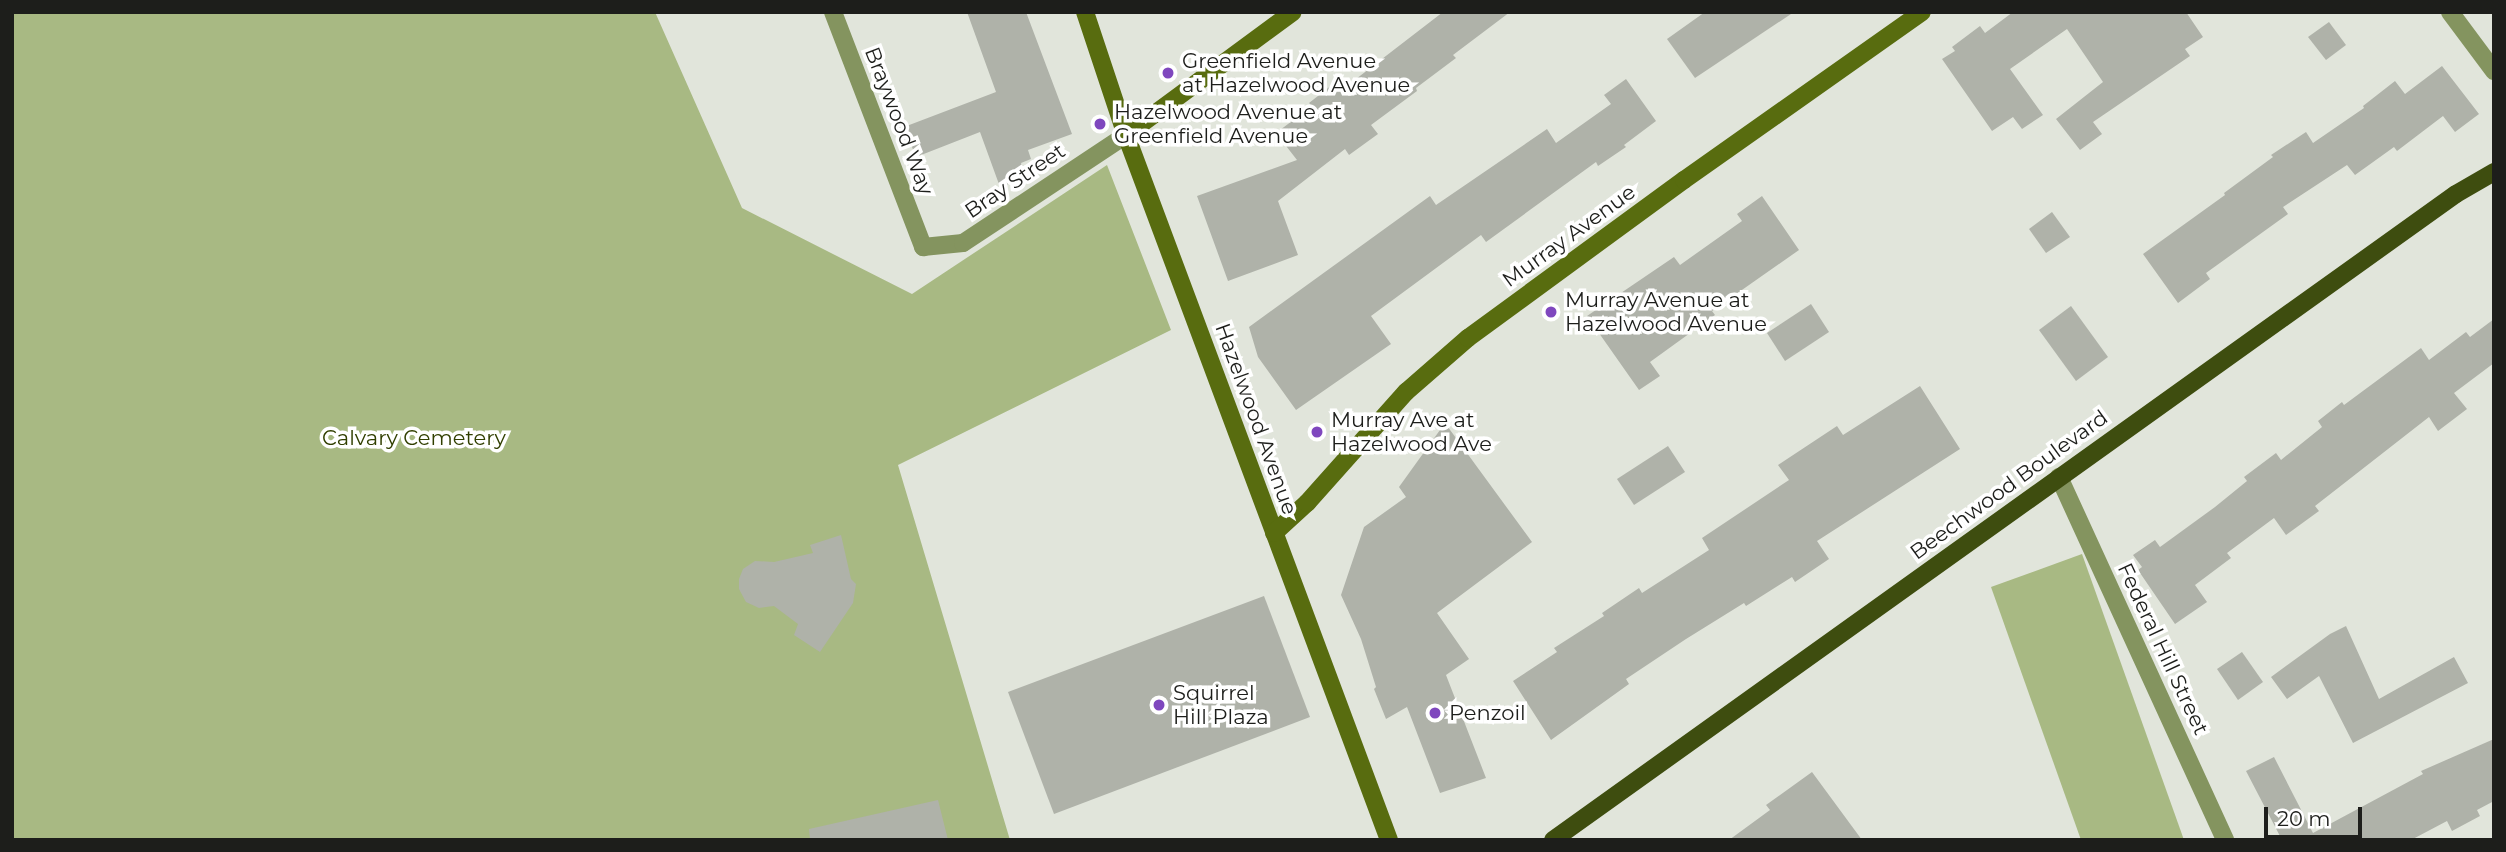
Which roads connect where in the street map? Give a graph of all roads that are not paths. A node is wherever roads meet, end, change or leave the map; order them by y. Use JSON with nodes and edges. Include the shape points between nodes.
{"nodes":[{"id":1,"x":833,"y":12,"type":"edge"},
{"id":2,"x":1085,"y":12,"type":"edge"},
{"id":3,"x":1293,"y":12,"type":"edge"},
{"id":4,"x":1922,"y":12,"type":"edge"},
{"id":5,"x":2450,"y":12,"type":"edge"},
{"id":6,"x":2494,"y":71,"type":"edge"},
{"id":7,"x":1126,"y":135,"type":"junction"},
{"id":8,"x":2494,"y":172,"type":"edge"},
{"id":9,"x":923,"y":247,"type":"joint"},
{"id":10,"x":2059,"y":477,"type":"junction"},
{"id":11,"x":1274,"y":533,"type":"junction"},
{"id":12,"x":1388,"y":840,"type":"edge"},
{"id":13,"x":1553,"y":840,"type":"edge"},
{"id":14,"x":2225,"y":840,"type":"edge"}],
"edges":[{"from":1,"to":9,"type":"street","name":"Braywood Way"},
{"from":2,"to":7,"type":"main road","name":"Hazelwood Avenue"},
{"from":3,"to":7,"type":"main road"},
{"from":4,"to":11,"type":"main road","name":"Murray Avenue","via":[[1468,338],[1406,392],[1307,503]]},
{"from":5,"to":6,"type":"street"},
{"from":7,"to":9,"type":"street","name":"Bray Street","via":[[963,243]]},
{"from":7,"to":11,"type":"main road","name":"Hazelwood Avenue"},
{"from":8,"to":10,"type":"main road","name":"Beechwood Boulevard","via":[[2456,194]]},
{"from":10,"to":13,"type":"main road","name":"Beechwood Boulevard"},
{"from":10,"to":14,"type":"street","name":"Federal Hill Street"},
{"from":11,"to":12,"type":"main road","name":"Hazelwood Avenue"}]}
